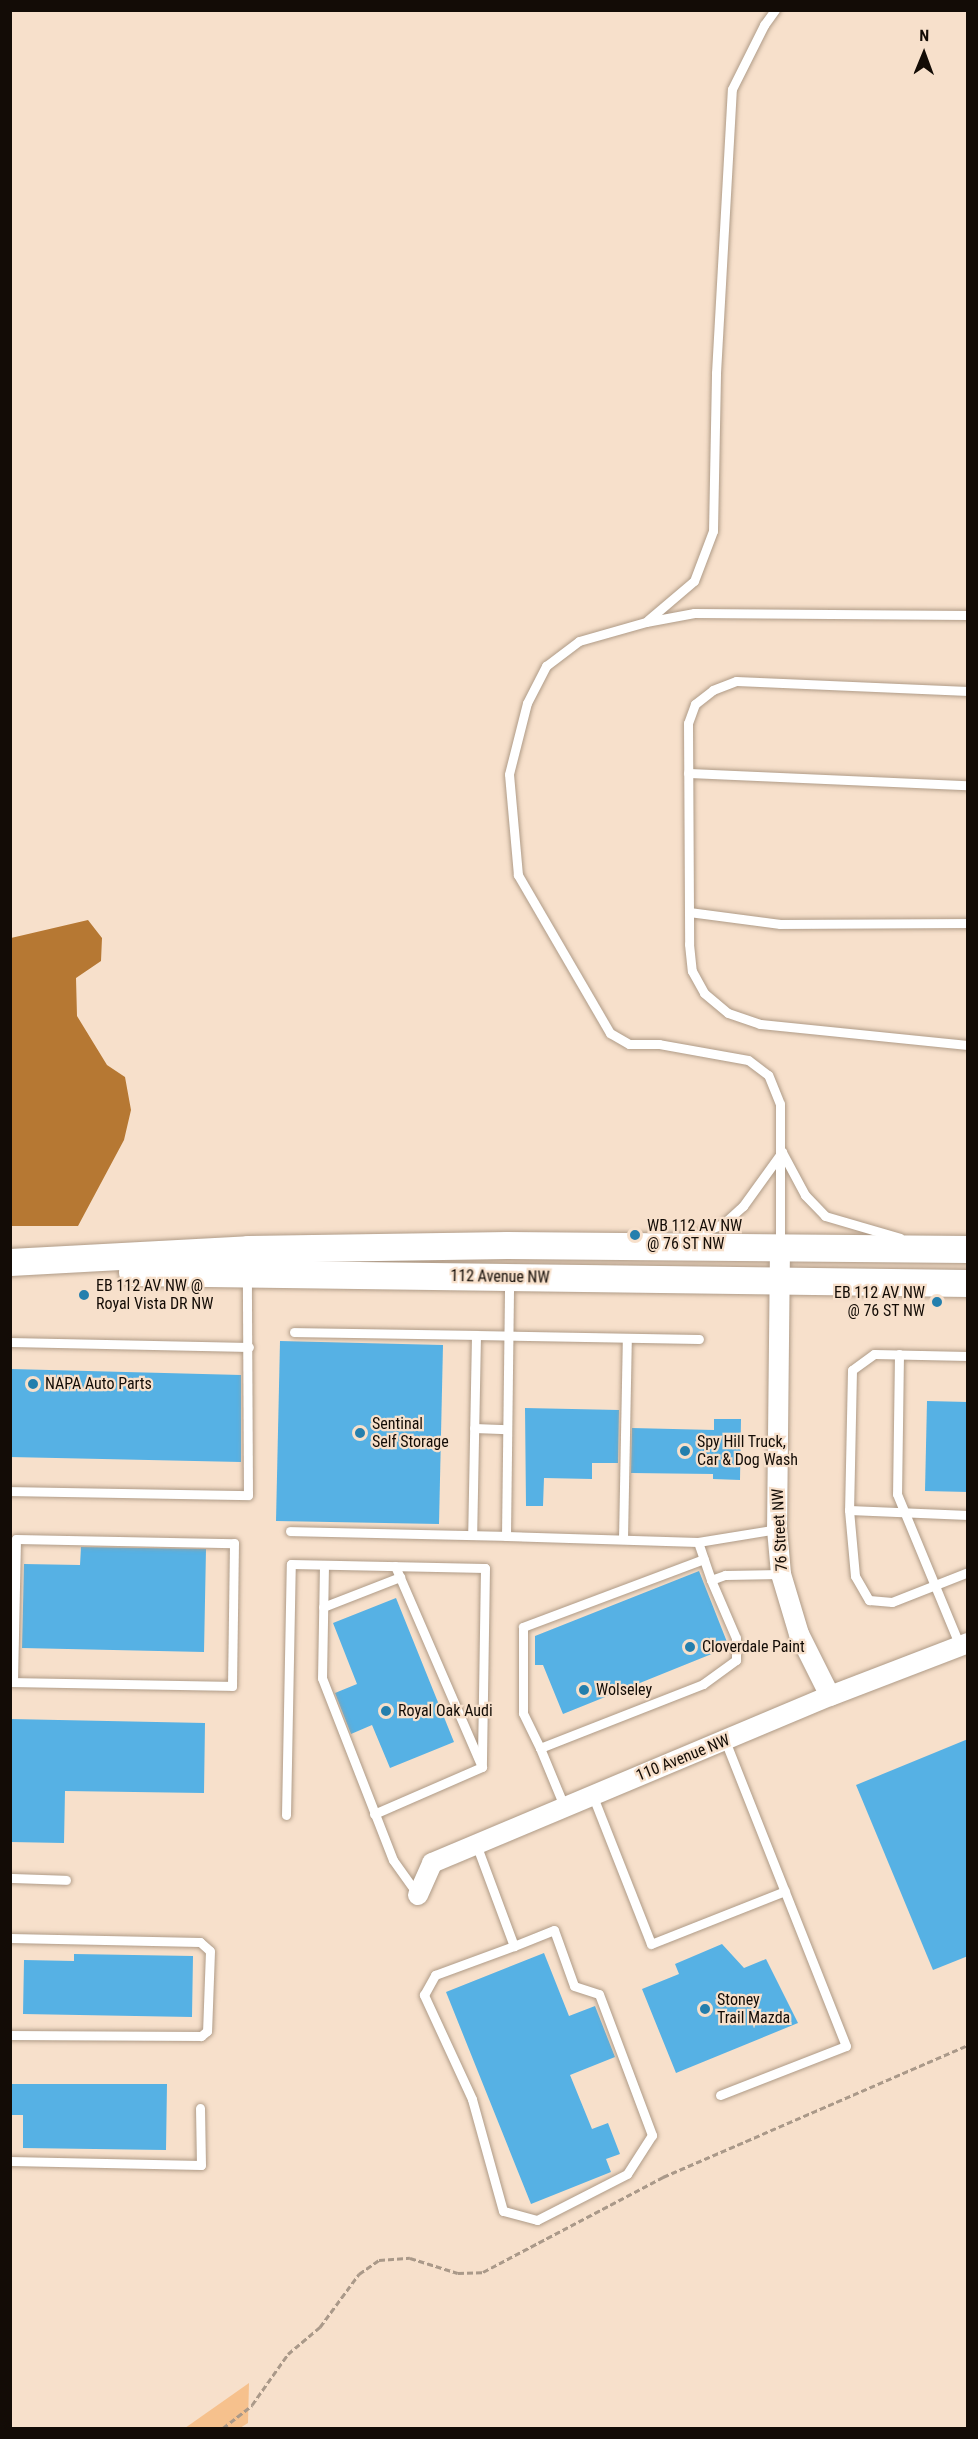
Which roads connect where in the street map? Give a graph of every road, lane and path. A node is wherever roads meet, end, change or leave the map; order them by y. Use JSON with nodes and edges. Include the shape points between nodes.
{"nodes":[{"id":1,"x":775,"y":10,"type":"edge"},
{"id":2,"x":968,"y":615,"type":"edge"},
{"id":3,"x":646,"y":622,"type":"junction"},
{"id":4,"x":968,"y":692,"type":"edge"},
{"id":5,"x":688,"y":773,"type":"junction"},
{"id":6,"x":968,"y":786,"type":"edge"},
{"id":7,"x":688,"y":912,"type":"junction"},
{"id":8,"x":968,"y":923,"type":"edge"},
{"id":9,"x":968,"y":1046,"type":"edge"},
{"id":10,"x":782,"y":1152,"type":"junction"},
{"id":11,"x":672,"y":1245,"type":"junction"},
{"id":12,"x":780,"y":1246,"type":"junction"},
{"id":13,"x":958,"y":1249,"type":"edge"},
{"id":14,"x":22,"y":1262,"type":"edge"},
{"id":15,"x":247,"y":1274,"type":"junction"},
{"id":16,"x":509,"y":1277,"type":"junction"},
{"id":17,"x":780,"y":1281,"type":"junction"},
{"id":18,"x":968,"y":1283,"type":"edge"},
{"id":19,"x":294,"y":1332,"type":"dead end"},
{"id":20,"x":476,"y":1335,"type":"junction"},
{"id":21,"x":508,"y":1336,"type":"junction"},
{"id":22,"x":627,"y":1338,"type":"junction"},
{"id":23,"x":699,"y":1339,"type":"dead end"},
{"id":24,"x":10,"y":1342,"type":"edge"},
{"id":25,"x":249,"y":1347,"type":"junction"},
{"id":26,"x":899,"y":1354,"type":"junction"},
{"id":27,"x":968,"y":1356,"type":"edge"},
{"id":28,"x":474,"y":1428,"type":"junction"},
{"id":29,"x":507,"y":1429,"type":"junction"},
{"id":30,"x":10,"y":1491,"type":"edge"},
{"id":31,"x":849,"y":1510,"type":"junction"},
{"id":32,"x":905,"y":1512,"type":"junction"},
{"id":33,"x":968,"y":1515,"type":"edge"},
{"id":34,"x":777,"y":1529,"type":"junction"},
{"id":35,"x":290,"y":1531,"type":"dead end"},
{"id":36,"x":472,"y":1535,"type":"junction"},
{"id":37,"x":506,"y":1536,"type":"junction"},
{"id":38,"x":623,"y":1539,"type":"junction"},
{"id":39,"x":698,"y":1542,"type":"junction"},
{"id":40,"x":704,"y":1559,"type":"junction"},
{"id":41,"x":324,"y":1565,"type":"junction"},
{"id":42,"x":395,"y":1566,"type":"junction"},
{"id":43,"x":968,"y":1572,"type":"edge"},
{"id":44,"x":781,"y":1574,"type":"junction"},
{"id":45,"x":400,"y":1576,"type":"junction"},
{"id":46,"x":711,"y":1580,"type":"junction"},
{"id":47,"x":935,"y":1584,"type":"junction"},
{"id":48,"x":13,"y":1593,"type":"edge"},
{"id":49,"x":324,"y":1607,"type":"junction"},
{"id":50,"x":964,"y":1645,"type":"edge"},
{"id":51,"x":12,"y":1682,"type":"edge"},
{"id":52,"x":830,"y":1696,"type":"junction"},
{"id":53,"x":725,"y":1741,"type":"junction"},
{"id":54,"x":540,"y":1748,"type":"junction"},
{"id":55,"x":482,"y":1767,"type":"junction"},
{"id":56,"x":592,"y":1794,"type":"junction"},
{"id":57,"x":564,"y":1806,"type":"junction"},
{"id":58,"x":374,"y":1814,"type":"junction"},
{"id":59,"x":286,"y":1815,"type":"dead end"},
{"id":60,"x":476,"y":1844,"type":"junction"},
{"id":61,"x":10,"y":1878,"type":"edge"},
{"id":62,"x":66,"y":1880,"type":"dead end"},
{"id":63,"x":785,"y":1892,"type":"junction"},
{"id":64,"x":418,"y":1896,"type":"joint"},
{"id":65,"x":10,"y":1938,"type":"edge"},
{"id":66,"x":514,"y":1946,"type":"junction"},
{"id":67,"x":10,"y":2035,"type":"edge"},
{"id":68,"x":720,"y":2095,"type":"dead end"},
{"id":69,"x":200,"y":2108,"type":"dead end"},
{"id":70,"x":10,"y":2161,"type":"edge"},
{"id":71,"x":252,"y":2405,"type":"dead end"},
{"id":72,"x":223,"y":2428,"type":"edge"}],
"edges":[{"from":1,"to":3,"type":"lane","via":[[732,89],[716,373],[713,531],[694,581]]},
{"from":2,"to":3,"type":"lane","via":[[694,613]]},
{"from":3,"to":10,"type":"lane","via":[[579,641],[546,666],[526,703],[509,774],[518,875],[610,1033],[629,1044],[659,1044],[748,1060],[768,1075],[780,1104]]},
{"from":4,"to":5,"type":"lane","via":[[736,681],[713,690],[695,704],[688,723]]},
{"from":5,"to":6,"type":"lane"},
{"from":5,"to":7,"type":"lane"},
{"from":7,"to":8,"type":"lane","via":[[780,924]]},
{"from":7,"to":9,"type":"lane","via":[[692,971],[704,993],[728,1013],[760,1024]]},
{"from":10,"to":11,"type":"lane","via":[[743,1206],[723,1224]]},
{"from":10,"to":12,"type":"lane"},
{"from":10,"to":13,"type":"lane","via":[[805,1196],[825,1216]]},
{"from":11,"to":12,"type":"street","name":"112 Avenue NW"},
{"from":11,"to":14,"type":"street","name":"112 Avenue NW","via":[[248,1249]]},
{"from":12,"to":13,"type":"street","name":"112 Avenue NW"},
{"from":12,"to":17,"type":"street","name":"76 Street NW"},
{"from":14,"to":15,"type":"street","name":"112 Avenue NW","via":[[142,1272]]},
{"from":15,"to":16,"type":"street","name":"112 Avenue NW"},
{"from":15,"to":25,"type":"lane"},
{"from":16,"to":17,"type":"street","name":"112 Avenue NW"},
{"from":16,"to":21,"type":"lane"},
{"from":17,"to":18,"type":"street","name":"112 Avenue NW"},
{"from":17,"to":34,"type":"street","name":"76 Street NW"},
{"from":19,"to":20,"type":"lane"},
{"from":20,"to":21,"type":"lane"},
{"from":20,"to":28,"type":"lane"},
{"from":21,"to":22,"type":"lane"},
{"from":21,"to":29,"type":"lane"},
{"from":22,"to":23,"type":"lane"},
{"from":22,"to":38,"type":"lane"},
{"from":24,"to":25,"type":"lane"},
{"from":25,"to":30,"type":"lane","via":[[248,1495]]},
{"from":26,"to":27,"type":"lane"},
{"from":26,"to":31,"type":"lane","via":[[874,1354],[852,1370]]},
{"from":26,"to":32,"type":"lane","via":[[897,1494]]},
{"from":28,"to":29,"type":"lane"},
{"from":28,"to":36,"type":"lane"},
{"from":29,"to":37,"type":"lane"},
{"from":31,"to":32,"type":"lane"},
{"from":31,"to":47,"type":"lane","via":[[855,1576],[869,1600],[892,1602]]},
{"from":32,"to":33,"type":"lane"},
{"from":32,"to":47,"type":"lane"},
{"from":34,"to":39,"type":"lane"},
{"from":34,"to":44,"type":"street","name":"76 Street NW"},
{"from":35,"to":36,"type":"lane"},
{"from":36,"to":37,"type":"lane"},
{"from":37,"to":38,"type":"lane"},
{"from":38,"to":39,"type":"lane"},
{"from":39,"to":40,"type":"lane"},
{"from":40,"to":46,"type":"lane"},
{"from":40,"to":54,"type":"lane","via":[[523,1627],[523,1713]]},
{"from":41,"to":42,"type":"lane"},
{"from":41,"to":49,"type":"lane"},
{"from":41,"to":59,"type":"lane","via":[[291,1564]]},
{"from":42,"to":45,"type":"lane"},
{"from":42,"to":55,"type":"lane","via":[[485,1568]]},
{"from":43,"to":47,"type":"lane"},
{"from":44,"to":46,"type":"lane","via":[[725,1575]]},
{"from":44,"to":52,"type":"street","name":"76 Street NW","via":[[795,1624]]},
{"from":45,"to":49,"type":"lane"},
{"from":45,"to":55,"type":"lane"},
{"from":46,"to":54,"type":"lane","via":[[736,1638],[736,1660],[703,1684]]},
{"from":47,"to":50,"type":"lane"},
{"from":48,"to":51,"type":"lane"},
{"from":48,"to":51,"type":"lane","via":[[16,1539],[234,1543],[232,1686]]},
{"from":49,"to":58,"type":"lane","via":[[322,1677]]},
{"from":50,"to":52,"type":"street","name":"110 Avenue NW"},
{"from":52,"to":53,"type":"street","name":"110 Avenue NW"},
{"from":53,"to":56,"type":"street","name":"110 Avenue NW"},
{"from":53,"to":63,"type":"lane"},
{"from":54,"to":57,"type":"lane"},
{"from":55,"to":58,"type":"lane"},
{"from":56,"to":57,"type":"street","name":"110 Avenue NW"},
{"from":56,"to":63,"type":"lane","via":[[651,1944]]},
{"from":57,"to":60,"type":"street","name":"110 Avenue NW"},
{"from":58,"to":64,"type":"lane","via":[[393,1860]]},
{"from":60,"to":64,"type":"street","name":"110 Avenue NW","via":[[432,1863]]},
{"from":60,"to":66,"type":"lane"},
{"from":61,"to":62,"type":"lane"},
{"from":63,"to":68,"type":"lane","via":[[846,2046]]},
{"from":65,"to":67,"type":"lane","via":[[200,1942],[210,1951],[207,2031],[201,2036]]},
{"from":66,"to":66,"type":"lane","via":[[554,1930],[574,1986],[599,1994],[652,2135],[627,2174],[537,2220],[503,2211],[472,2099],[424,1995],[435,1975]]},
{"from":69,"to":70,"type":"lane","via":[[201,2165]]},
{"from":71,"to":72,"type":"path"}]}
